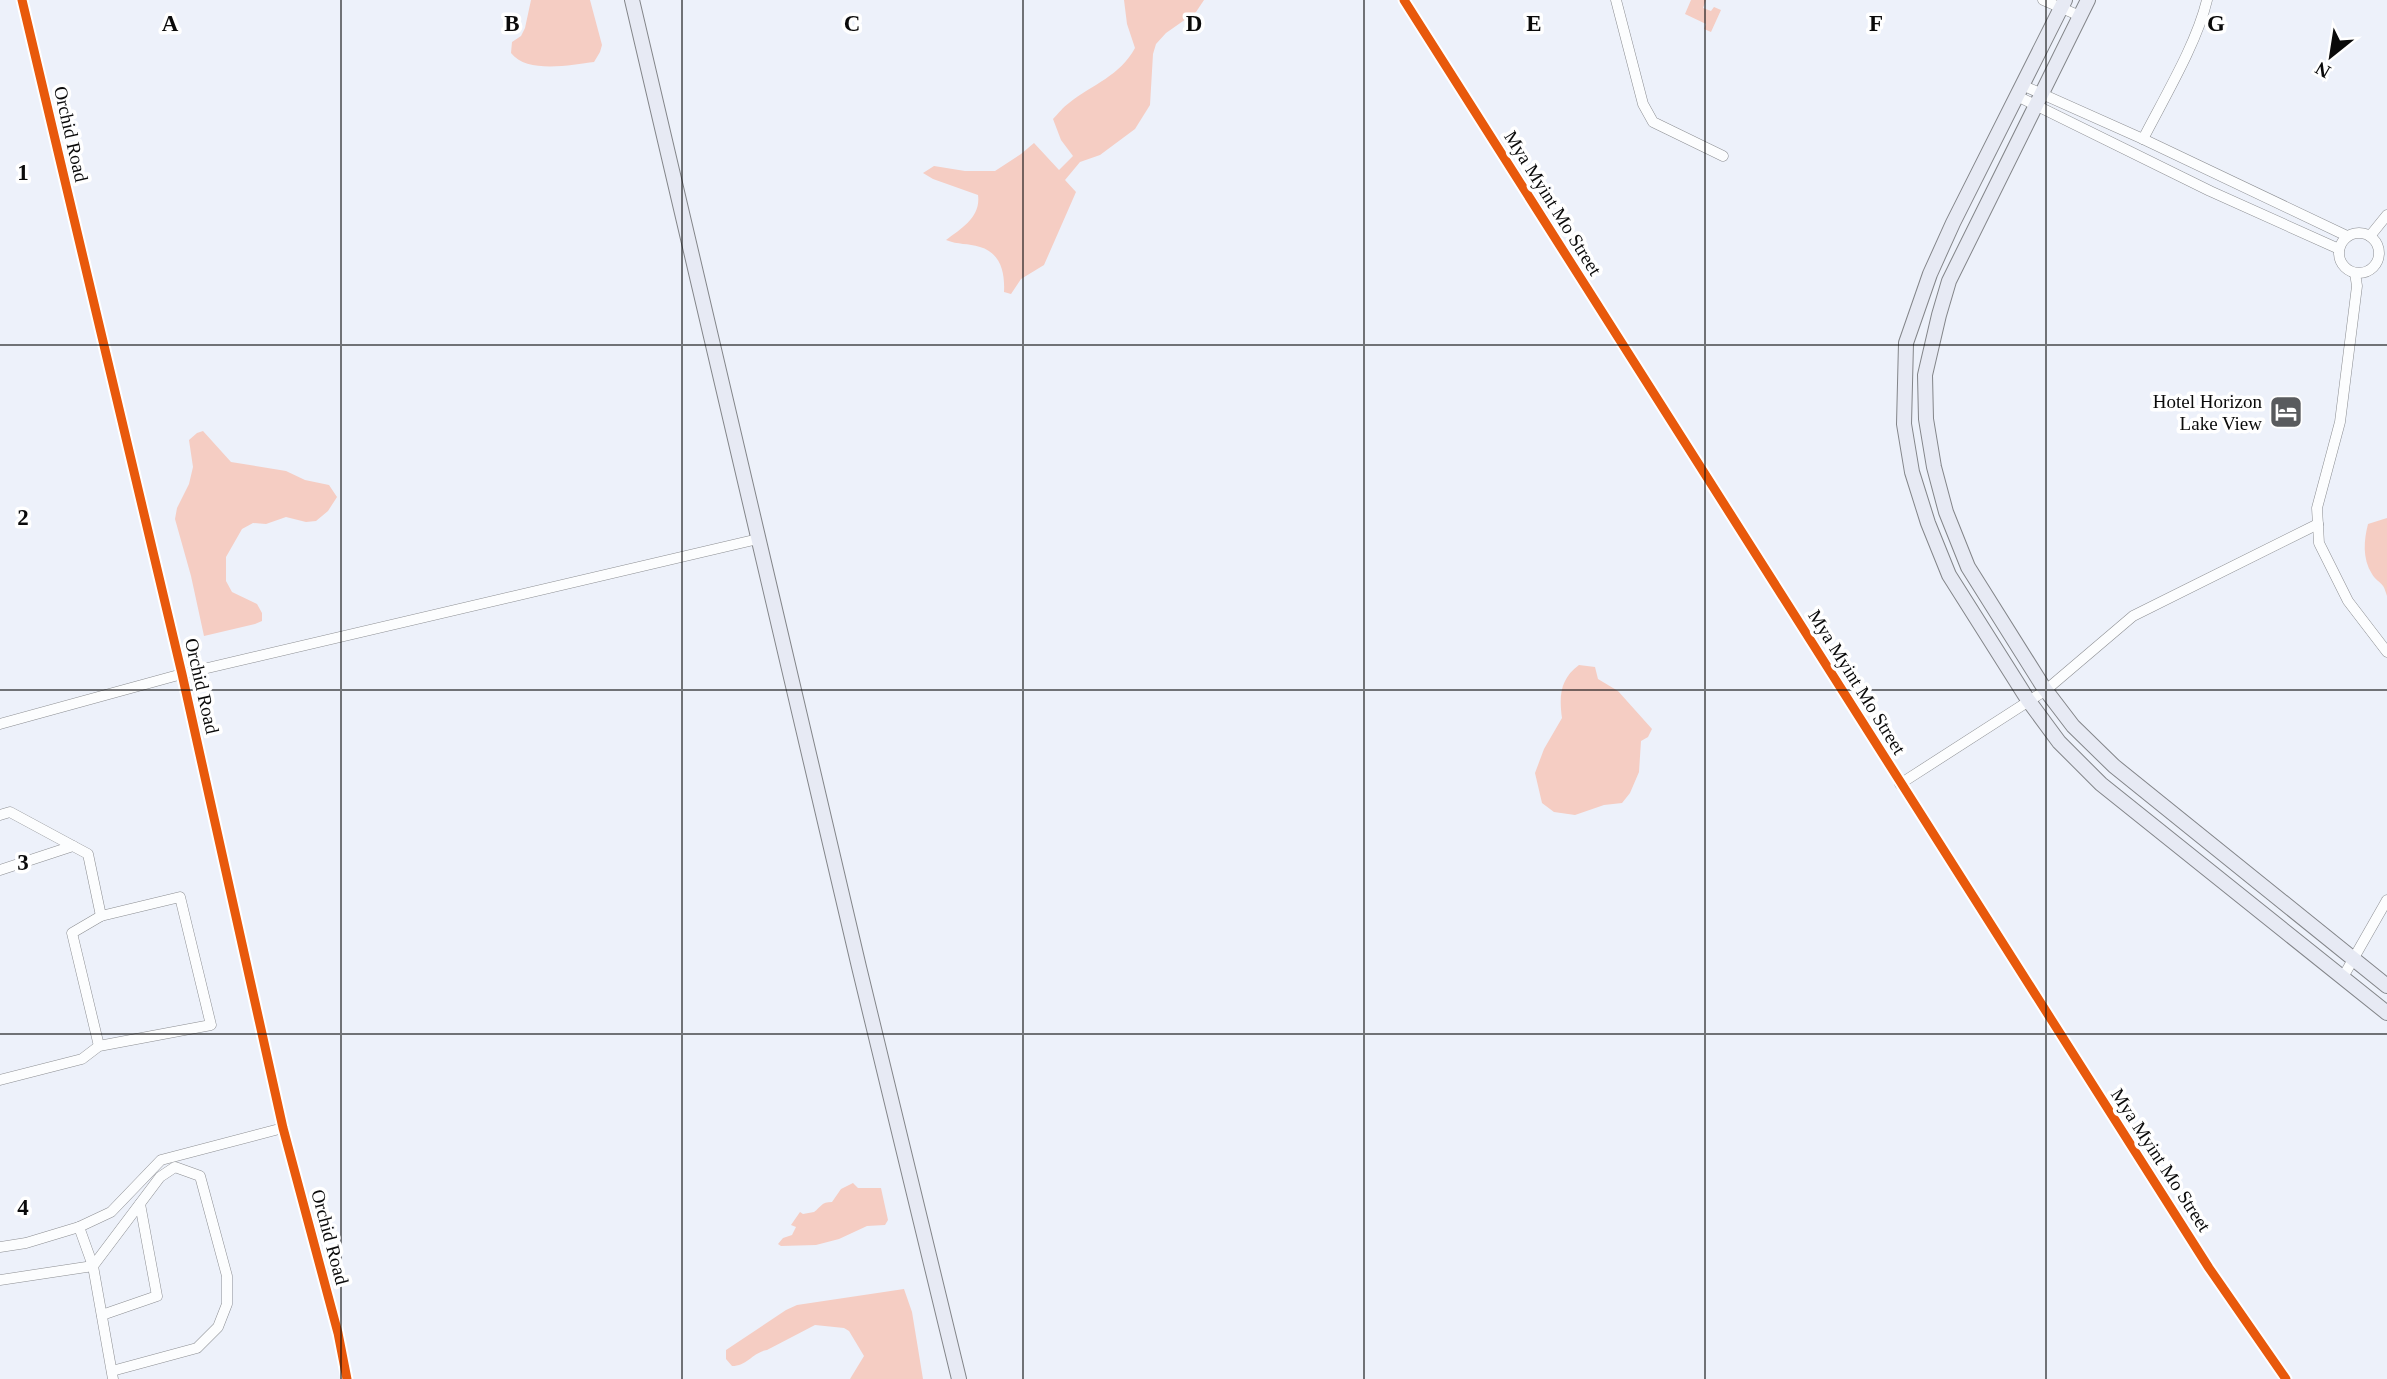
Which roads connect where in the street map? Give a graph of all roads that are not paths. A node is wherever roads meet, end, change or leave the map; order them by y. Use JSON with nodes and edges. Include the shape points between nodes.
{"nodes":[{"id":1,"x":22,"y":0,"type":"edge"},
{"id":2,"x":632,"y":0,"type":"edge"},
{"id":3,"x":1404,"y":0,"type":"edge"},
{"id":4,"x":1616,"y":0,"type":"edge"},
{"id":5,"x":2043,"y":0,"type":"edge"},
{"id":6,"x":2088,"y":0,"type":"edge"},
{"id":7,"x":2207,"y":0,"type":"edge"},
{"id":8,"x":2063,"y":4,"type":"edge"},
{"id":9,"x":2080,"y":16,"type":"junction"},
{"id":10,"x":2020,"y":90,"type":"junction"},
{"id":11,"x":2038,"y":99,"type":"junction"},
{"id":12,"x":2143,"y":139,"type":"junction"},
{"id":13,"x":1723,"y":156,"type":"dead end"},
{"id":14,"x":2218,"y":176,"type":"junction"},
{"id":15,"x":2210,"y":191,"type":"junction"},
{"id":16,"x":2387,"y":215,"type":"edge"},
{"id":17,"x":2347,"y":236,"type":"junction"},
{"id":18,"x":2370,"y":236,"type":"junction"},
{"id":19,"x":2339,"y":249,"type":"junction"},
{"id":20,"x":2355,"y":273,"type":"junction"},
{"id":21,"x":2318,"y":524,"type":"junction"},
{"id":22,"x":758,"y":539,"type":"junction"},
{"id":23,"x":2387,"y":652,"type":"edge"},
{"id":24,"x":182,"y":674,"type":"junction"},
{"id":25,"x":2046,"y":690,"type":"junction"},
{"id":26,"x":2028,"y":700,"type":"junction"},
{"id":27,"x":0,"y":724,"type":"edge"},
{"id":28,"x":1900,"y":784,"type":"junction"},
{"id":29,"x":0,"y":815,"type":"edge"},
{"id":30,"x":73,"y":846,"type":"junction"},
{"id":31,"x":0,"y":870,"type":"edge"},
{"id":32,"x":2387,"y":900,"type":"edge"},
{"id":33,"x":101,"y":916,"type":"junction"},
{"id":34,"x":2354,"y":960,"type":"junction"},
{"id":35,"x":2343,"y":977,"type":"junction"},
{"id":36,"x":2387,"y":986,"type":"edge"},
{"id":37,"x":2387,"y":1013,"type":"edge"},
{"id":38,"x":99,"y":1046,"type":"junction"},
{"id":39,"x":0,"y":1080,"type":"edge"},
{"id":40,"x":283,"y":1128,"type":"junction"},
{"id":41,"x":140,"y":1204,"type":"junction"},
{"id":42,"x":79,"y":1227,"type":"junction"},
{"id":43,"x":0,"y":1247,"type":"edge"},
{"id":44,"x":93,"y":1266,"type":"junction"},
{"id":45,"x":0,"y":1280,"type":"edge"},
{"id":46,"x":102,"y":1315,"type":"junction"},
{"id":47,"x":113,"y":1375,"type":"edge"},
{"id":48,"x":347,"y":1379,"type":"edge"},
{"id":49,"x":959,"y":1379,"type":"edge"},
{"id":50,"x":2286,"y":1379,"type":"edge"}],
"edges":[{"from":1,"to":24,"type":"street","name":"Orchid Road"},
{"from":2,"to":22,"type":"main road"},
{"from":3,"to":28,"type":"street","name":"Mya Myint Mo Street"},
{"from":4,"to":13,"type":"street","via":[[1643,104],[1653,122]]},
{"from":5,"to":8,"type":"street"},
{"from":6,"to":9,"type":"main road"},
{"from":7,"to":12,"type":"street"},
{"from":8,"to":9,"type":"street"},
{"from":8,"to":10,"type":"main road"},
{"from":9,"to":11,"type":"main road"},
{"from":10,"to":11,"type":"street"},
{"from":10,"to":26,"type":"main road","via":[[1953,223],[1916,314],[1906,343],[1904,424],[1912,472],[1949,575]]},
{"from":11,"to":12,"type":"street"},
{"from":11,"to":15,"type":"street"},
{"from":11,"to":25,"type":"main road","via":[[1949,281],[1925,386],[1926,419],[1946,513],[1968,566]]},
{"from":12,"to":14,"type":"street"},
{"from":14,"to":15,"type":"street"},
{"from":14,"to":17,"type":"street"},
{"from":15,"to":19,"type":"street"},
{"from":16,"to":18,"type":"street"},
{"from":17,"to":18,"type":"street"},
{"from":17,"to":19,"type":"street"},
{"from":18,"to":20,"type":"street","via":[[2378,249],[2375,264]]},
{"from":19,"to":20,"type":"street","via":[[2342,264]]},
{"from":20,"to":21,"type":"street","via":[[2340,422],[2317,509]]},
{"from":21,"to":23,"type":"street","via":[[2319,543],[2348,601]]},
{"from":21,"to":25,"type":"street","via":[[2133,616]]},
{"from":22,"to":24,"type":"street"},
{"from":22,"to":49,"type":"main road"},
{"from":24,"to":27,"type":"street"},
{"from":24,"to":40,"type":"street","name":"Orchid Road"},
{"from":25,"to":26,"type":"street"},
{"from":25,"to":34,"type":"main road","via":[[2073,726],[2114,766]]},
{"from":26,"to":28,"type":"street"},
{"from":26,"to":35,"type":"main road","via":[[2059,742],[2102,784]]},
{"from":28,"to":50,"type":"street","name":"Mya Myint Mo Street","via":[[2209,1268]]},
{"from":29,"to":30,"type":"street","via":[[10,812]]},
{"from":30,"to":31,"type":"street"},
{"from":30,"to":33,"type":"street","via":[[88,854]]},
{"from":32,"to":34,"type":"street"},
{"from":33,"to":38,"type":"street","via":[[72,933]]},
{"from":33,"to":38,"type":"street","via":[[180,897],[211,1025]]},
{"from":34,"to":35,"type":"street"},
{"from":34,"to":36,"type":"main road"},
{"from":35,"to":37,"type":"main road"},
{"from":38,"to":39,"type":"street","via":[[82,1059]]},
{"from":40,"to":42,"type":"street","via":[[162,1160],[111,1212]]},
{"from":40,"to":48,"type":"street","name":"Orchid Road"},
{"from":41,"to":44,"type":"street"},
{"from":41,"to":46,"type":"street","via":[[157,1296]]},
{"from":41,"to":47,"type":"street","via":[[160,1177],[175,1167],[200,1176],[227,1276],[227,1304],[218,1326],[197,1348]]},
{"from":42,"to":43,"type":"street"},
{"from":42,"to":44,"type":"street"},
{"from":44,"to":45,"type":"street"},
{"from":44,"to":46,"type":"street"},
{"from":46,"to":47,"type":"street"}]}
